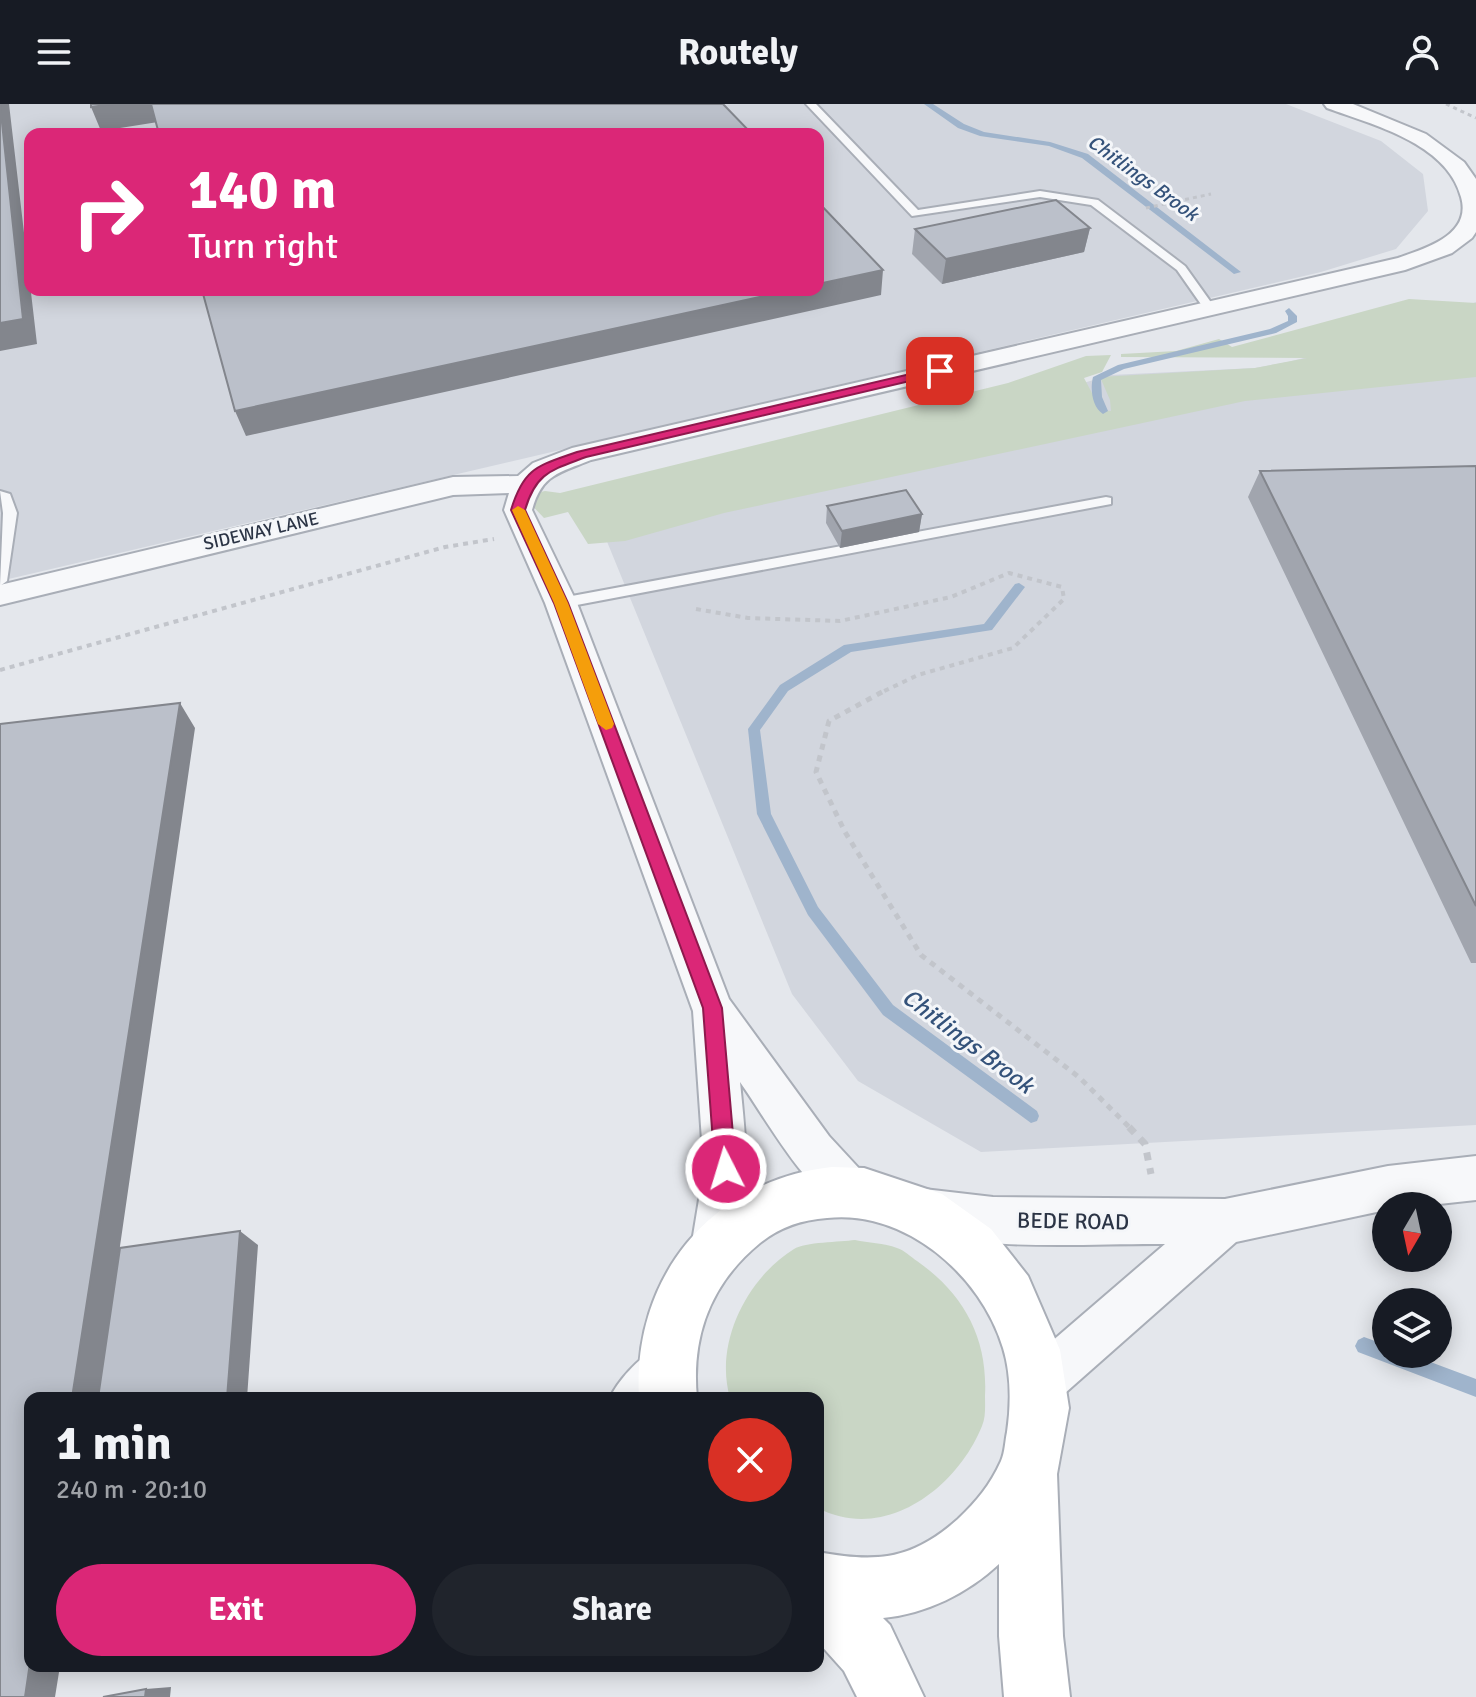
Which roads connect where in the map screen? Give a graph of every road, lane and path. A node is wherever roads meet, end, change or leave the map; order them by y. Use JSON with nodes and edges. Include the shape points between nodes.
{"nodes":[{"id":1,"x":811,"y":104,"type":"edge"},
{"id":2,"x":1334,"y":104,"type":"edge"},
{"id":3,"x":1446,"y":104,"type":"edge"},
{"id":4,"x":1476,"y":118,"type":"edge"},
{"id":5,"x":1211,"y":194,"type":"dead end"},
{"id":6,"x":1162,"y":204,"type":"dead end"},
{"id":7,"x":1209,"y":308,"type":"junction"},
{"id":8,"x":525,"y":485,"type":"junction"},
{"id":9,"x":0,"y":495,"type":"edge"},
{"id":10,"x":1106,"y":501,"type":"dead end"},
{"id":11,"x":531,"y":534,"type":"junction"},
{"id":12,"x":0,"y":581,"type":"edge"},
{"id":13,"x":614,"y":594,"type":"junction"},
{"id":14,"x":0,"y":595,"type":"edge"},
{"id":15,"x":561,"y":603,"type":"junction"},
{"id":16,"x":0,"y":670,"type":"edge"},
{"id":17,"x":712,"y":1008,"type":"junction"},
{"id":18,"x":1476,"y":1178,"type":"edge"},
{"id":19,"x":850,"y":1191,"type":"junction"},
{"id":20,"x":921,"y":1210,"type":"junction"},
{"id":21,"x":1159,"y":1222,"type":"junction"},
{"id":22,"x":1225,"y":1222,"type":"junction"},
{"id":23,"x":714,"y":1248,"type":"junction"},
{"id":24,"x":668,"y":1373,"type":"edge"},
{"id":25,"x":1039,"y":1384,"type":"junction"},
{"id":26,"x":633,"y":1392,"type":"edge"},
{"id":27,"x":1027,"y":1470,"type":"junction"},
{"id":28,"x":824,"y":1584,"type":"edge"},
{"id":29,"x":824,"y":1602,"type":"edge"},
{"id":30,"x":891,"y":1697,"type":"edge"},
{"id":31,"x":1037,"y":1697,"type":"edge"}],
"edges":[{"from":1,"to":7,"type":"lane","via":[[916,214],[1040,194],[1094,202],[1181,268]]},
{"from":2,"to":7,"type":"street","via":[[1428,144],[1462,173],[1475,213],[1467,229],[1457,240],[1405,263]]},
{"from":3,"to":4,"type":"path"},
{"from":5,"to":6,"type":"path"},
{"from":7,"to":8,"type":"street","via":[[582,454],[543,469]]},
{"from":8,"to":11,"type":"street","via":[[518,510]]},
{"from":8,"to":14,"type":"street","name":"SIDEWAY LANE","via":[[453,486]]},
{"from":9,"to":12,"type":"lane","via":[[10,513]]},
{"from":10,"to":13,"type":"lane"},
{"from":11,"to":15,"type":"street"},
{"from":11,"to":16,"type":"path","via":[[445,547]]},
{"from":13,"to":15,"type":"lane"},
{"from":13,"to":21,"type":"path","via":[[748,618],[840,621],[951,597],[1009,573],[1062,587],[1064,599],[1013,648],[918,675],[829,721],[816,772],[845,832],[921,955],[1080,1078],[1145,1144]]},
{"from":15,"to":17,"type":"street"},
{"from":17,"to":19,"type":"street","via":[[814,1151]]},
{"from":17,"to":23,"type":"street","via":[[726,1169]]},
{"from":18,"to":22,"type":"street","name":"BEDE ROAD","via":[[1388,1188]]},
{"from":19,"to":20,"type":"street"},
{"from":19,"to":23,"type":"street","via":[[776,1204]]},
{"from":20,"to":21,"type":"street","name":"BEDE ROAD","via":[[993,1220]]},
{"from":20,"to":25,"type":"street","via":[[978,1251],[1001,1279],[1028,1334]]},
{"from":21,"to":22,"type":"street","name":"BEDE ROAD"},
{"from":22,"to":25,"type":"street","name":"BEDE ROAD"},
{"from":23,"to":24,"type":"street","via":[[685,1293]]},
{"from":24,"to":26,"type":"lane"},
{"from":25,"to":27,"type":"street","via":[[1035,1442]]},
{"from":27,"to":28,"type":"street","via":[[1007,1513],[977,1548],[939,1573],[895,1587],[848,1590]]},
{"from":27,"to":31,"type":"street"},
{"from":29,"to":30,"type":"street","via":[[867,1648]]}]}
